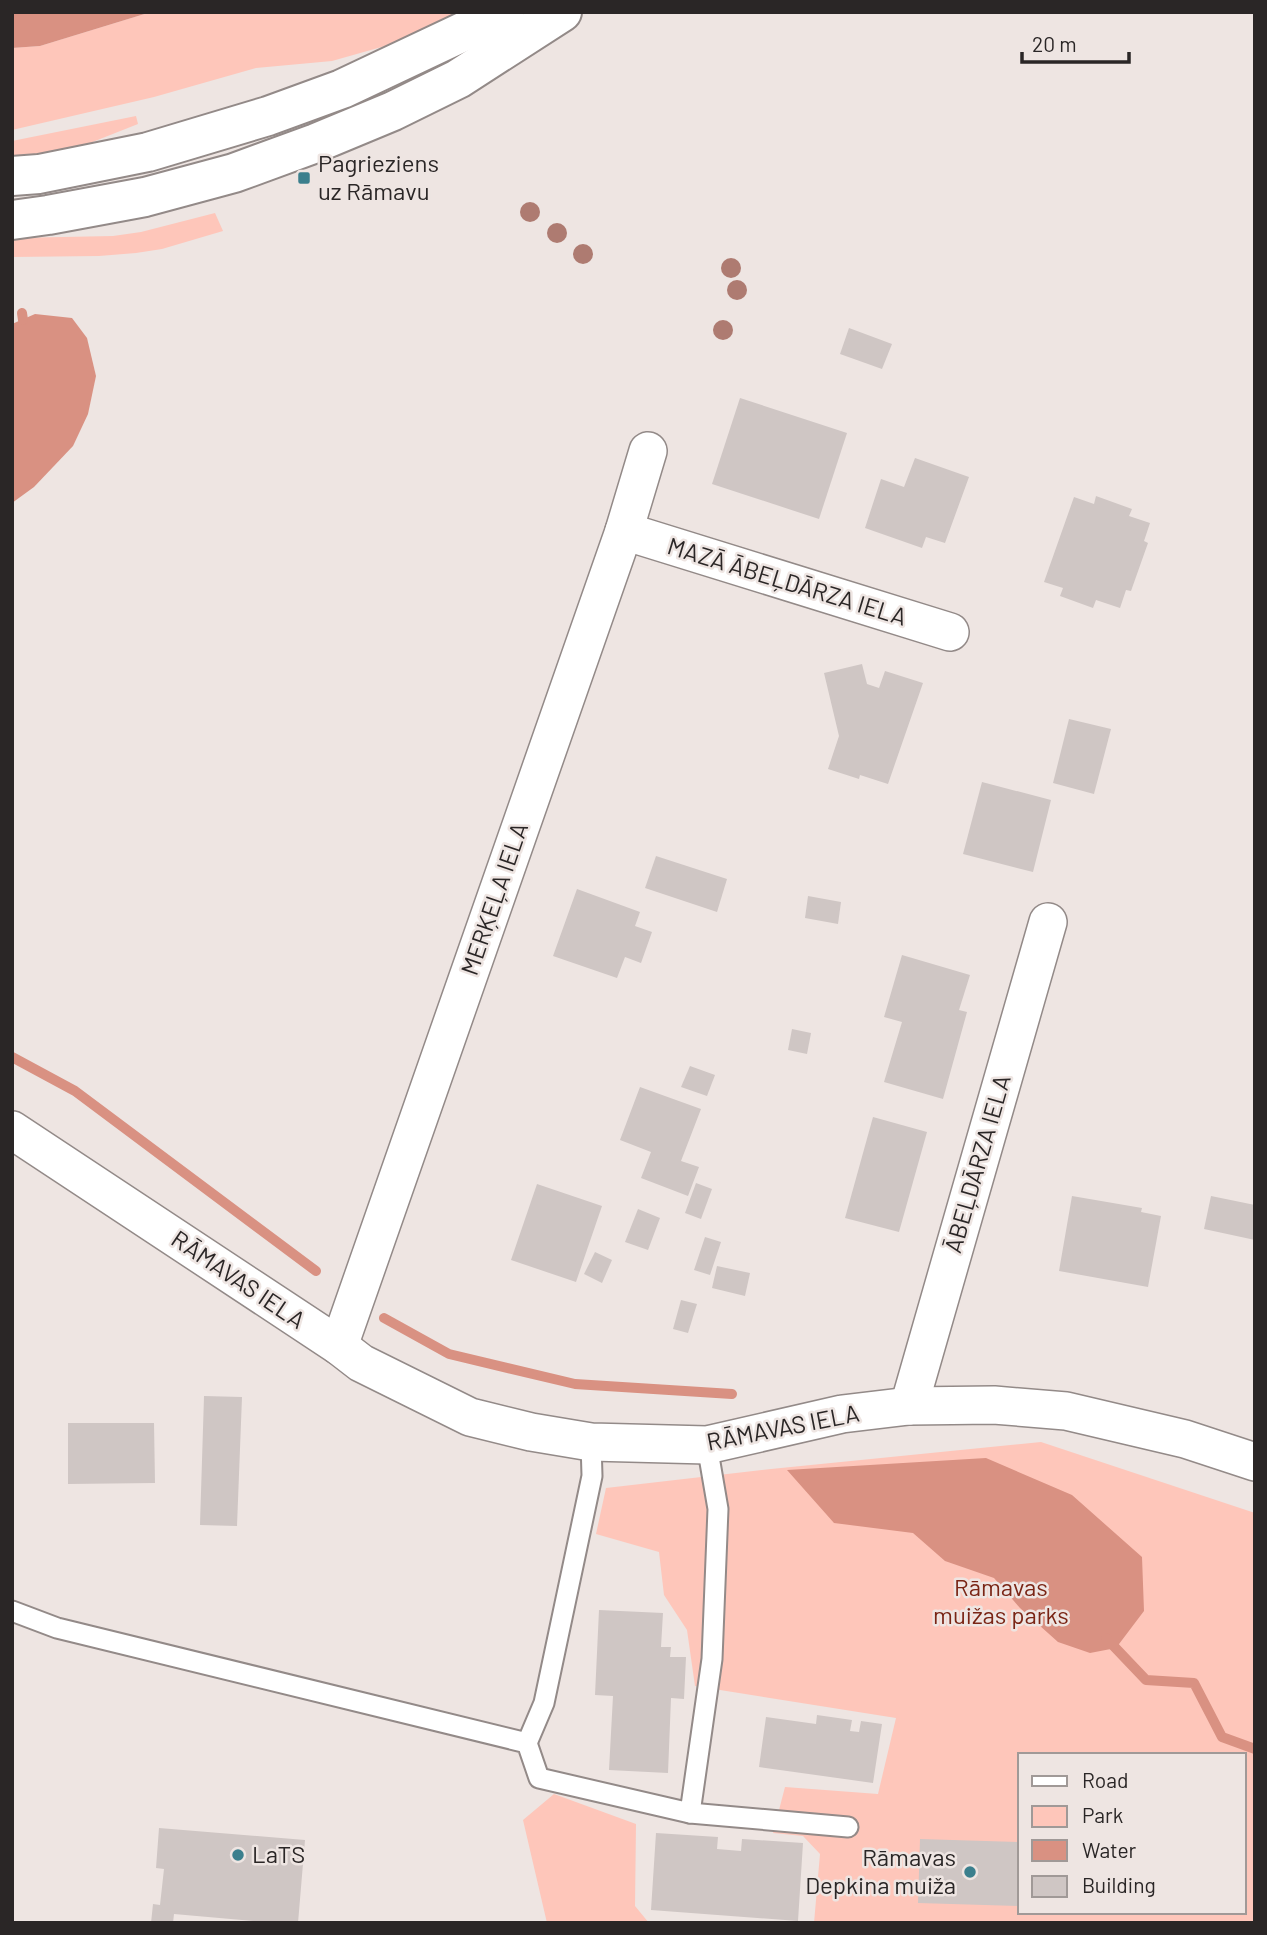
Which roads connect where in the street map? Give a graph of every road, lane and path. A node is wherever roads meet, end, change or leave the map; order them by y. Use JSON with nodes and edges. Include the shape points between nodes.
{"nodes":[{"id":1,"x":505,"y":12,"type":"edge"},
{"id":2,"x":562,"y":12,"type":"edge"},
{"id":3,"x":12,"y":176,"type":"edge"},
{"id":4,"x":12,"y":220,"type":"edge"},
{"id":5,"x":648,"y":451,"type":"dead end"},
{"id":6,"x":624,"y":531,"type":"junction"},
{"id":7,"x":950,"y":632,"type":"dead end"},
{"id":8,"x":1048,"y":922,"type":"dead end"},
{"id":9,"x":12,"y":1130,"type":"edge"},
{"id":10,"x":339,"y":1346,"type":"junction"},
{"id":11,"x":908,"y":1406,"type":"junction"},
{"id":12,"x":591,"y":1442,"type":"junction"},
{"id":13,"x":707,"y":1445,"type":"junction"},
{"id":14,"x":1255,"y":1462,"type":"edge"},
{"id":15,"x":12,"y":1611,"type":"edge"},
{"id":16,"x":527,"y":1743,"type":"junction"},
{"id":17,"x":690,"y":1812,"type":"junction"},
{"id":18,"x":848,"y":1827,"type":"dead end"}],
"edges":[{"from":1,"to":3,"type":"main road","via":[[342,89],[268,116],[148,152]]},
{"from":2,"to":4,"type":"main road","via":[[458,79],[316,143],[234,173],[145,197]]},
{"from":5,"to":6,"type":"street","name":"MERĶEĻA IELA"},
{"from":6,"to":7,"type":"street","name":"MAZĀ ĀBEĻDĀRZA IELA"},
{"from":6,"to":10,"type":"street","name":"MERĶEĻA IELA"},
{"from":8,"to":11,"type":"street","name":"ĀBEĻDĀRZA IELA"},
{"from":9,"to":10,"type":"street","name":"RĀMAVAS IELA"},
{"from":10,"to":12,"type":"street","name":"RĀMAVAS IELA","via":[[361,1363],[470,1417]]},
{"from":11,"to":13,"type":"street","name":"RĀMAVAS IELA","via":[[842,1414]]},
{"from":11,"to":14,"type":"street","name":"RĀMAVAS IELA","via":[[1066,1410],[1185,1439]]},
{"from":12,"to":13,"type":"street","name":"RĀMAVAS IELA"},
{"from":12,"to":16,"type":"lane","via":[[592,1476],[544,1703]]},
{"from":13,"to":17,"type":"lane","via":[[718,1509],[712,1659]]},
{"from":15,"to":16,"type":"lane","via":[[57,1628]]},
{"from":16,"to":17,"type":"lane","via":[[539,1778]]},
{"from":17,"to":18,"type":"lane"}]}
